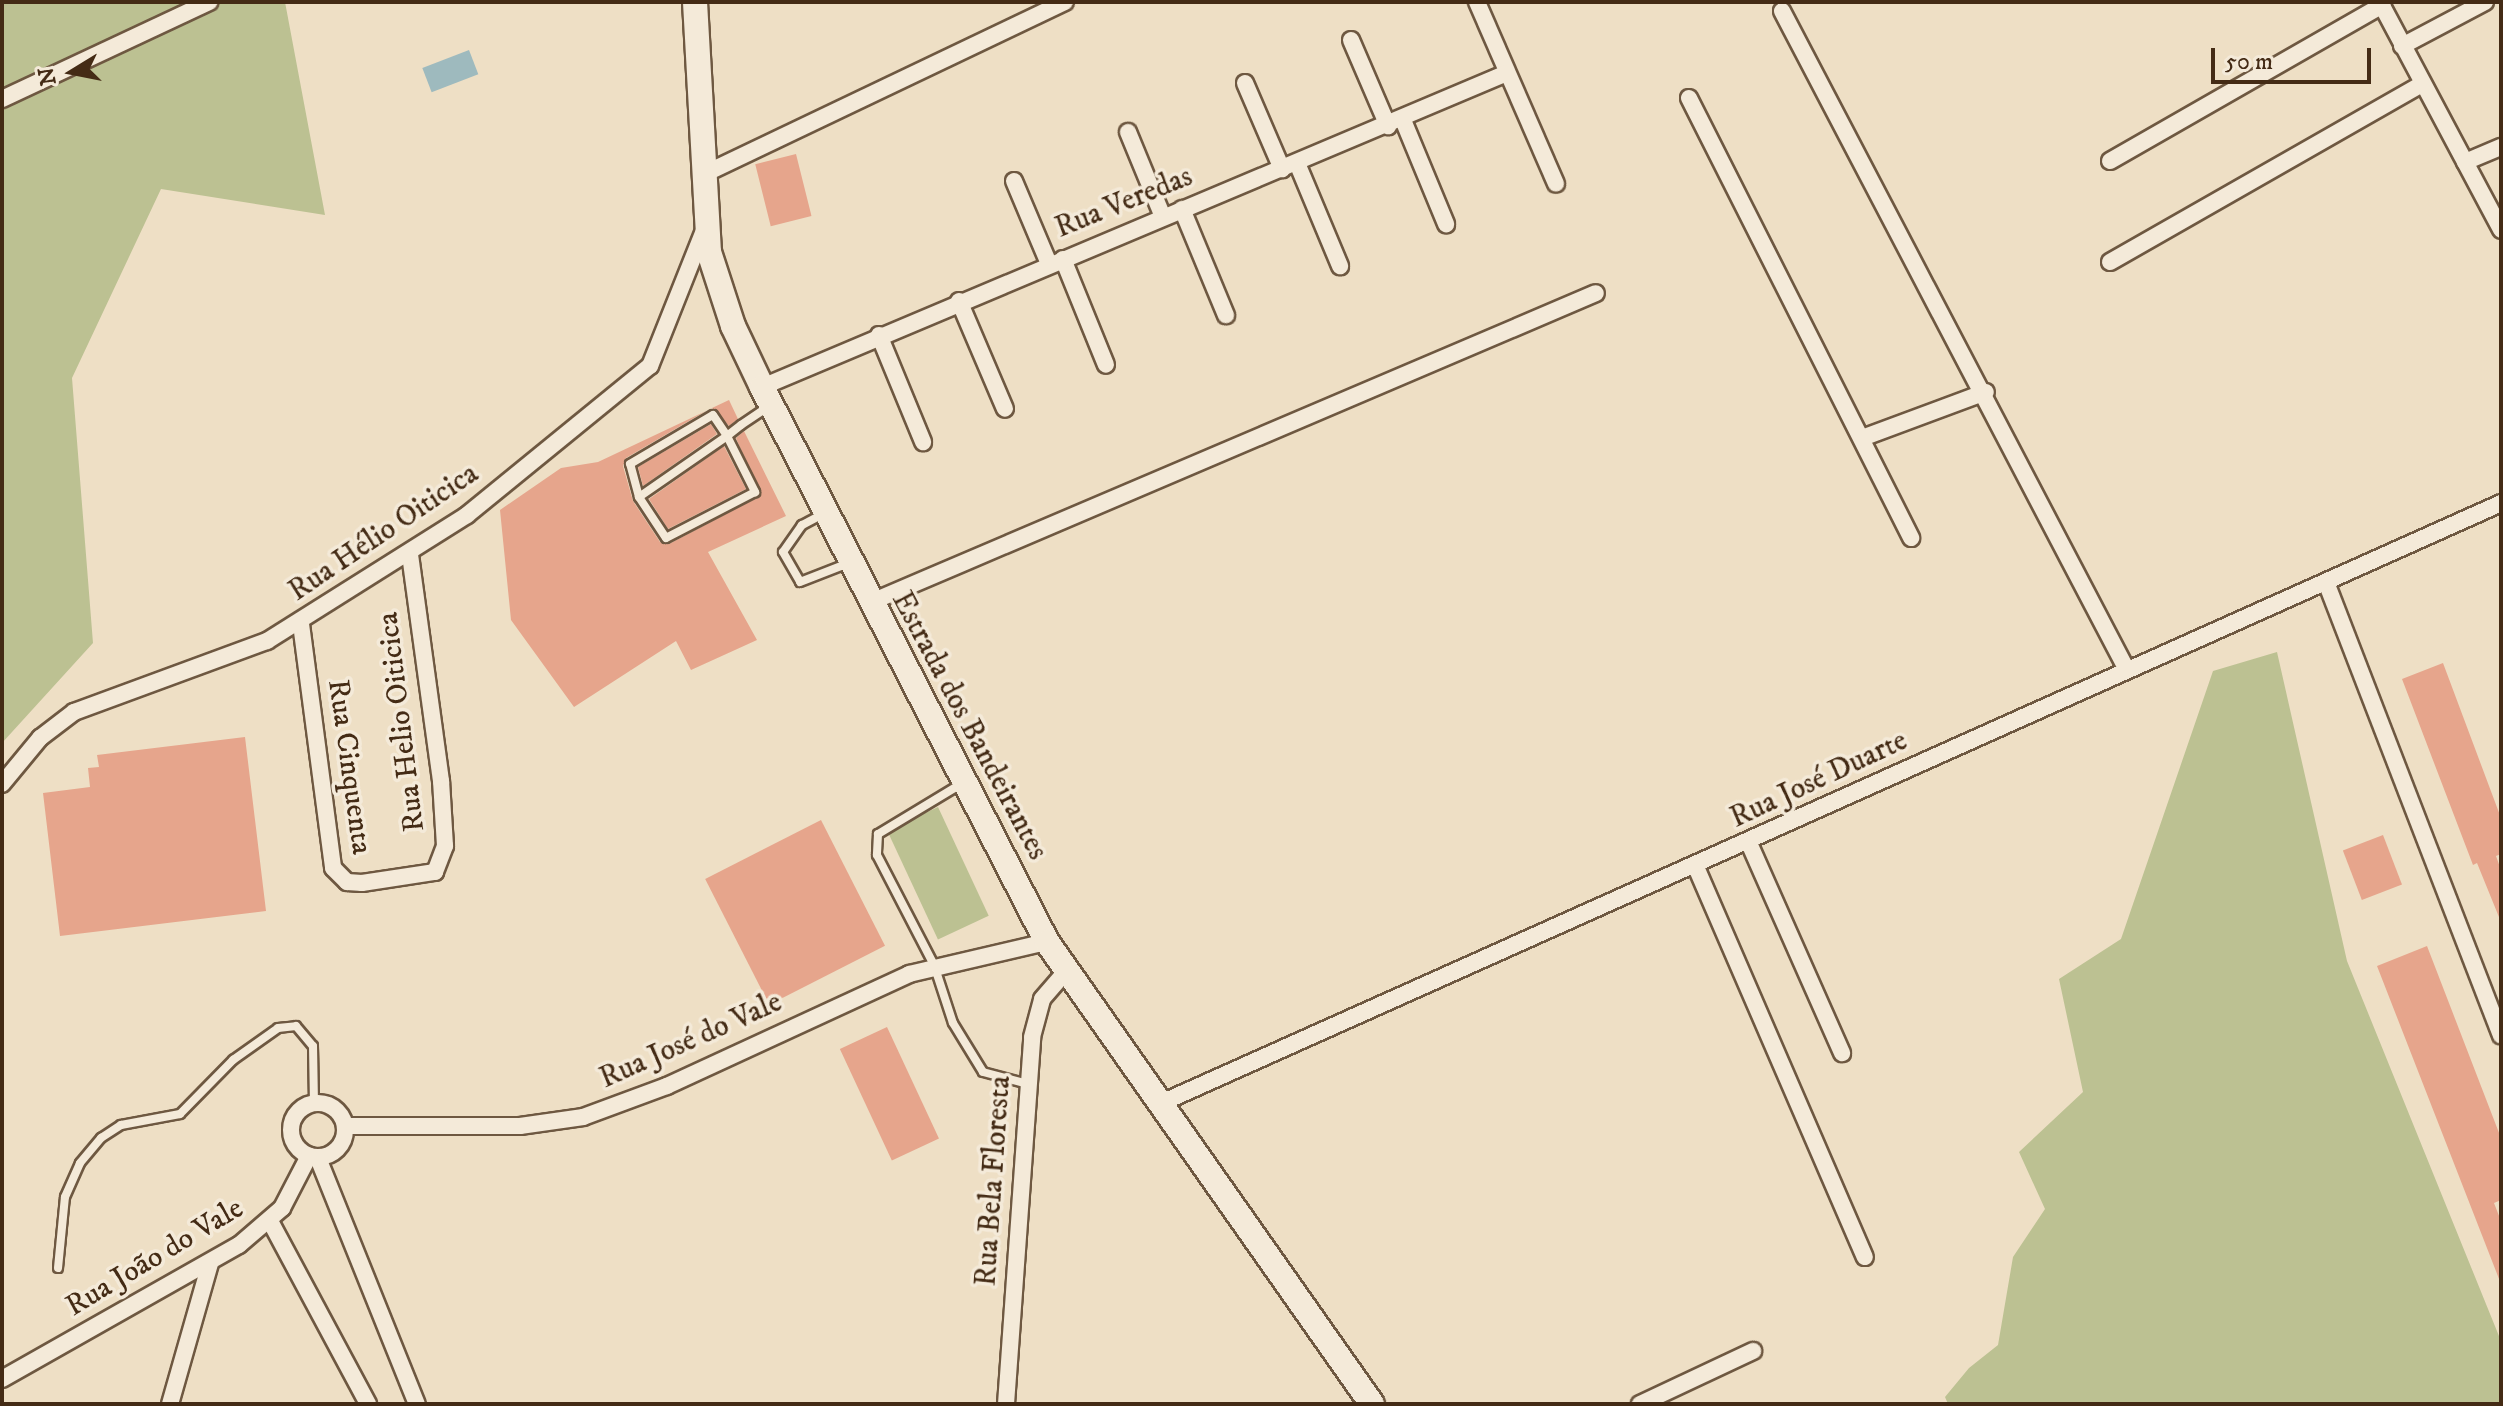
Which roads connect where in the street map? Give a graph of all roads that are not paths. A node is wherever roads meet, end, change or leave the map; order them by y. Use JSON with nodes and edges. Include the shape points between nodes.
{"nodes":[{"id":1,"x":209,"y":2,"type":"edge"},
{"id":2,"x":695,"y":2,"type":"edge"},
{"id":3,"x":1065,"y":2,"type":"edge"},
{"id":4,"x":1477,"y":2,"type":"edge"},
{"id":5,"x":2485,"y":2,"type":"edge"},
{"id":6,"x":2381,"y":3,"type":"edge"},
{"id":7,"x":1782,"y":11,"type":"dead end"},
{"id":8,"x":1351,"y":40,"type":"dead end"},
{"id":9,"x":2402,"y":46,"type":"junction"},
{"id":10,"x":1507,"y":73,"type":"junction"},
{"id":11,"x":1245,"y":83,"type":"dead end"},
{"id":12,"x":2422,"y":84,"type":"junction"},
{"id":13,"x":1689,"y":98,"type":"dead end"},
{"id":14,"x":2,"y":99,"type":"edge"},
{"id":15,"x":1395,"y":123,"type":"junction"},
{"id":16,"x":1128,"y":132,"type":"dead end"},
{"id":17,"x":2501,"y":147,"type":"edge"},
{"id":18,"x":2110,"y":161,"type":"dead end"},
{"id":19,"x":2465,"y":162,"type":"junction"},
{"id":20,"x":1290,"y":166,"type":"junction"},
{"id":21,"x":702,"y":175,"type":"junction"},
{"id":22,"x":1014,"y":181,"type":"dead end"},
{"id":23,"x":1556,"y":184,"type":"dead end"},
{"id":24,"x":1182,"y":209,"type":"junction"},
{"id":25,"x":1163,"y":217,"type":"junction"},
{"id":26,"x":1446,"y":224,"type":"dead end"},
{"id":27,"x":706,"y":225,"type":"junction"},
{"id":28,"x":2501,"y":230,"type":"edge"},
{"id":29,"x":1056,"y":262,"type":"junction"},
{"id":30,"x":2110,"y":262,"type":"dead end"},
{"id":31,"x":1340,"y":266,"type":"dead end"},
{"id":32,"x":1596,"y":293,"type":"dead end"},
{"id":33,"x":959,"y":301,"type":"junction"},
{"id":34,"x":1226,"y":315,"type":"dead end"},
{"id":35,"x":879,"y":335,"type":"junction"},
{"id":36,"x":1106,"y":365,"type":"dead end"},
{"id":37,"x":1986,"y":392,"type":"junction"},
{"id":38,"x":766,"y":396,"type":"junction"},
{"id":39,"x":1005,"y":409,"type":"dead end"},
{"id":40,"x":727,"y":436,"type":"junction"},
{"id":41,"x":1862,"y":438,"type":"junction"},
{"id":42,"x":923,"y":442,"type":"dead end"},
{"id":43,"x":639,"y":497,"type":"junction"},
{"id":44,"x":2501,"y":503,"type":"edge"},
{"id":45,"x":824,"y":513,"type":"junction"},
{"id":46,"x":1911,"y":538,"type":"dead end"},
{"id":47,"x":410,"y":554,"type":"junction"},
{"id":48,"x":849,"y":563,"type":"junction"},
{"id":49,"x":2326,"y":582,"type":"junction"},
{"id":50,"x":869,"y":603,"type":"junction"},
{"id":51,"x":301,"y":624,"type":"junction"},
{"id":52,"x":2127,"y":670,"type":"junction"},
{"id":53,"x":962,"y":783,"type":"junction"},
{"id":54,"x":2,"y":784,"type":"edge"},
{"id":55,"x":1749,"y":843,"type":"junction"},
{"id":56,"x":1696,"y":867,"type":"junction"},
{"id":57,"x":425,"y":875,"type":"joint"},
{"id":58,"x":1047,"y":942,"type":"junction"},
{"id":59,"x":934,"y":965,"type":"junction"},
{"id":60,"x":1066,"y":971,"type":"junction"},
{"id":61,"x":2501,"y":1035,"type":"edge"},
{"id":62,"x":1842,"y":1053,"type":"dead end"},
{"id":63,"x":1028,"y":1084,"type":"junction"},
{"id":64,"x":314,"y":1103,"type":"junction"},
{"id":65,"x":1159,"y":1104,"type":"junction"},
{"id":66,"x":345,"y":1126,"type":"junction"},
{"id":67,"x":314,"y":1157,"type":"junction"},
{"id":68,"x":270,"y":1221,"type":"junction"},
{"id":69,"x":1865,"y":1257,"type":"dead end"},
{"id":70,"x":210,"y":1264,"type":"junction"},
{"id":71,"x":58,"y":1268,"type":"dead end"},
{"id":72,"x":1753,"y":1351,"type":"dead end"},
{"id":73,"x":2,"y":1379,"type":"edge"},
{"id":74,"x":170,"y":1404,"type":"edge"},
{"id":75,"x":368,"y":1404,"type":"edge"},
{"id":76,"x":417,"y":1404,"type":"edge"},
{"id":77,"x":1006,"y":1404,"type":"edge"},
{"id":78,"x":1372,"y":1404,"type":"edge"},
{"id":79,"x":1640,"y":1404,"type":"edge"}],
"edges":[{"from":1,"to":14,"type":"street"},
{"from":2,"to":21,"type":"main road","name":"Estrada dos Bandeirantes"},
{"from":3,"to":21,"type":"street"},
{"from":4,"to":10,"type":"street"},
{"from":5,"to":9,"type":"street"},
{"from":6,"to":9,"type":"street"},
{"from":6,"to":18,"type":"street"},
{"from":7,"to":37,"type":"street"},
{"from":8,"to":15,"type":"street"},
{"from":9,"to":12,"type":"street"},
{"from":10,"to":15,"type":"street","name":"Rua Veredas"},
{"from":10,"to":23,"type":"street"},
{"from":11,"to":20,"type":"street"},
{"from":12,"to":19,"type":"street"},
{"from":12,"to":30,"type":"street"},
{"from":13,"to":41,"type":"street"},
{"from":15,"to":20,"type":"street","name":"Rua Veredas"},
{"from":15,"to":26,"type":"street"},
{"from":16,"to":25,"type":"street"},
{"from":17,"to":19,"type":"street"},
{"from":19,"to":28,"type":"street"},
{"from":20,"to":24,"type":"street","name":"Rua Veredas"},
{"from":20,"to":31,"type":"street"},
{"from":21,"to":27,"type":"main road","name":"Estrada dos Bandeirantes"},
{"from":22,"to":29,"type":"street"},
{"from":24,"to":25,"type":"street","name":"Rua Veredas"},
{"from":24,"to":34,"type":"street"},
{"from":25,"to":29,"type":"street","name":"Rua Veredas"},
{"from":27,"to":38,"type":"main road","name":"Estrada dos Bandeirantes","via":[[726,306]]},
{"from":27,"to":47,"type":"street","name":"Rua Hélio Oiticica","via":[[650,366],[467,515]]},
{"from":29,"to":33,"type":"street","name":"Rua Veredas"},
{"from":29,"to":36,"type":"street"},
{"from":32,"to":50,"type":"street"},
{"from":33,"to":35,"type":"street","name":"Rua Veredas"},
{"from":33,"to":39,"type":"street"},
{"from":35,"to":38,"type":"street","name":"Rua Veredas"},
{"from":35,"to":42,"type":"street"},
{"from":37,"to":41,"type":"street"},
{"from":37,"to":52,"type":"street"},
{"from":38,"to":40,"type":"lane"},
{"from":38,"to":45,"type":"main road","name":"Estrada dos Bandeirantes"},
{"from":40,"to":43,"type":"lane"},
{"from":40,"to":43,"type":"lane","via":[[713,415],[630,464]]},
{"from":40,"to":43,"type":"lane","via":[[755,492],[666,538]]},
{"from":41,"to":46,"type":"street"},
{"from":44,"to":49,"type":"street","name":"Rua José Duarte"},
{"from":45,"to":48,"type":"main road","name":"Estrada dos Bandeirantes"},
{"from":45,"to":48,"type":"lane","via":[[802,525],[783,552],[800,582]]},
{"from":47,"to":51,"type":"street","name":"Rua Hélio Oiticica"},
{"from":47,"to":57,"type":"street","name":"Rua Helio Oiticica","via":[[445,846],[442,862]]},
{"from":48,"to":50,"type":"main road","name":"Estrada dos Bandeirantes"},
{"from":49,"to":52,"type":"street","name":"Rua José Duarte"},
{"from":49,"to":61,"type":"street"},
{"from":50,"to":53,"type":"main road","name":"Estrada dos Bandeirantes"},
{"from":51,"to":54,"type":"street","name":"Rua Hélio Oiticica","via":[[236,655],[74,712],[40,738]]},
{"from":51,"to":57,"type":"street","name":"Rua Cinquenta","via":[[333,868],[347,882]]},
{"from":52,"to":55,"type":"street","name":"Rua José Duarte"},
{"from":53,"to":58,"type":"main road","name":"Estrada dos Bandeirantes"},
{"from":53,"to":59,"type":"lane","via":[[878,834],[877,855]]},
{"from":55,"to":56,"type":"street","name":"Rua José Duarte"},
{"from":55,"to":62,"type":"street"},
{"from":56,"to":65,"type":"street","name":"Rua José Duarte"},
{"from":56,"to":69,"type":"street"},
{"from":58,"to":59,"type":"street","name":"Rua José do Vale"},
{"from":58,"to":60,"type":"main road","name":"Estrada dos Bandeirantes"},
{"from":59,"to":63,"type":"lane","via":[[953,1023],[983,1072]]},
{"from":59,"to":66,"type":"street","name":"Rua José do Vale","via":[[667,1086],[583,1117],[520,1126]]},
{"from":60,"to":63,"type":"street","name":"Rua Bela Floresta","via":[[1042,999]]},
{"from":60,"to":65,"type":"main road","name":"Estrada dos Bandeirantes"},
{"from":63,"to":77,"type":"street","name":"Rua Bela Floresta"},
{"from":64,"to":66,"type":"street","via":[[336,1110]]},
{"from":64,"to":67,"type":"street","via":[[297,1112],[291,1127],[294,1144]]},
{"from":64,"to":71,"type":"lane","via":[[313,1046],[296,1026],[278,1028],[233,1060],[180,1114],[121,1125],[101,1138],[80,1163],[65,1197]]},
{"from":65,"to":78,"type":"main road","name":"Estrada dos Bandeirantes"},
{"from":66,"to":67,"type":"street","via":[[341,1144]]},
{"from":67,"to":68,"type":"street","name":"Rua João do Vale"},
{"from":67,"to":76,"type":"street"},
{"from":68,"to":70,"type":"street","name":"Rua João do Vale"},
{"from":68,"to":75,"type":"street"},
{"from":70,"to":73,"type":"street","name":"Rua João do Vale"},
{"from":70,"to":74,"type":"street"},
{"from":72,"to":79,"type":"street"}]}
